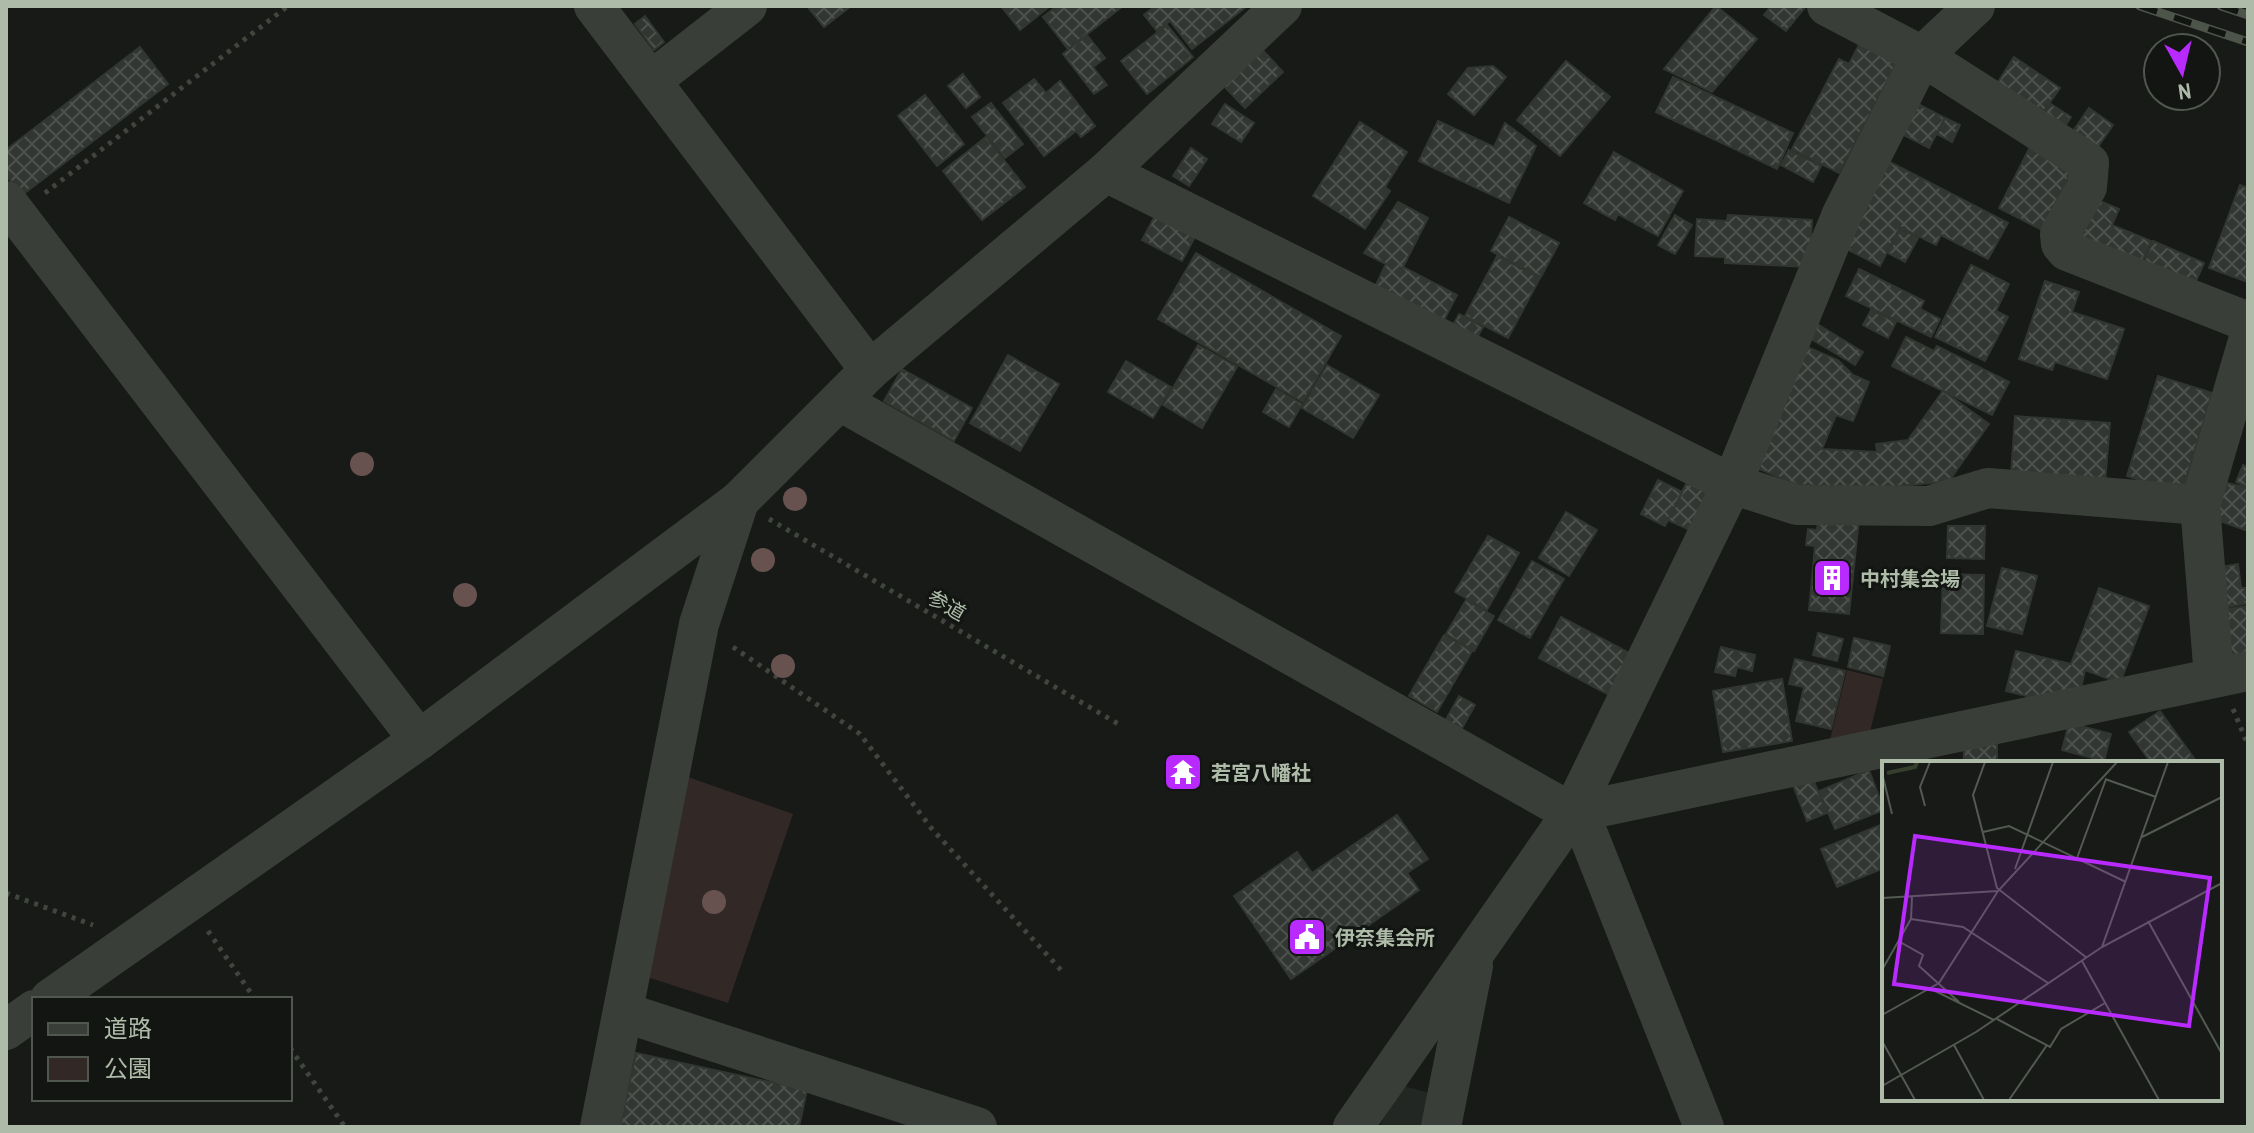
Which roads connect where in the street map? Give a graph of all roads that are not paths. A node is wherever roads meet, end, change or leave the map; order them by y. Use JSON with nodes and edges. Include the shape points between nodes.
{"nodes":[{"id":1,"x":594,"y":6,"type":"edge"},
{"id":2,"x":747,"y":6,"type":"edge"},
{"id":3,"x":1282,"y":6,"type":"edge"},
{"id":4,"x":1827,"y":6,"type":"edge"},
{"id":5,"x":1975,"y":6,"type":"edge"},
{"id":6,"x":1922,"y":56,"type":"junction"},
{"id":7,"x":651,"y":81,"type":"junction"},
{"id":8,"x":1106,"y":172,"type":"junction"},
{"id":9,"x":11,"y":208,"type":"edge"},
{"id":10,"x":2248,"y":322,"type":"edge"},
{"id":11,"x":2248,"y":341,"type":"edge"},
{"id":12,"x":870,"y":370,"type":"junction"},
{"id":13,"x":840,"y":401,"type":"junction"},
{"id":14,"x":1732,"y":484,"type":"junction"},
{"id":15,"x":2200,"y":505,"type":"junction"},
{"id":16,"x":749,"y":507,"type":"junction"},
{"id":17,"x":2231,"y":674,"type":"edge"},
{"id":18,"x":419,"y":740,"type":"junction"},
{"id":19,"x":1572,"y":813,"type":"junction"},
{"id":20,"x":1475,"y":951,"type":"junction"},
{"id":21,"x":53,"y":997,"type":"edge"},
{"id":22,"x":32,"y":1011,"type":"edge"},
{"id":23,"x":623,"y":1012,"type":"junction"},
{"id":24,"x":6,"y":1030,"type":"edge"},
{"id":25,"x":600,"y":1127,"type":"edge"},
{"id":26,"x":977,"y":1127,"type":"edge"},
{"id":27,"x":1353,"y":1127,"type":"edge"},
{"id":28,"x":1441,"y":1127,"type":"edge"},
{"id":29,"x":1704,"y":1127,"type":"edge"}],
"edges":[{"from":1,"to":7,"type":"street"},
{"from":2,"to":7,"type":"street"},
{"from":3,"to":8,"type":"street"},
{"from":4,"to":6,"type":"street"},
{"from":5,"to":6,"type":"street"},
{"from":6,"to":10,"type":"street","via":[[2089,163],[2087,187],[2060,234],[2067,251]]},
{"from":6,"to":14,"type":"street","via":[[1842,214]]},
{"from":7,"to":12,"type":"street"},
{"from":8,"to":12,"type":"street"},
{"from":8,"to":14,"type":"street"},
{"from":9,"to":18,"type":"street"},
{"from":11,"to":15,"type":"street"},
{"from":12,"to":13,"type":"street"},
{"from":13,"to":16,"type":"street"},
{"from":13,"to":19,"type":"street"},
{"from":14,"to":15,"type":"street","via":[[1797,505],[1929,506],[1988,488]]},
{"from":14,"to":19,"type":"street"},
{"from":15,"to":17,"type":"street"},
{"from":16,"to":18,"type":"street"},
{"from":16,"to":23,"type":"street","via":[[699,624]]},
{"from":17,"to":19,"type":"street"},
{"from":18,"to":21,"type":"street"},
{"from":19,"to":20,"type":"street"},
{"from":19,"to":29,"type":"street","via":[[1588,834]]},
{"from":20,"to":27,"type":"street"},
{"from":20,"to":28,"type":"street"},
{"from":22,"to":24,"type":"street"},
{"from":23,"to":25,"type":"street"},
{"from":23,"to":26,"type":"street"}]}
